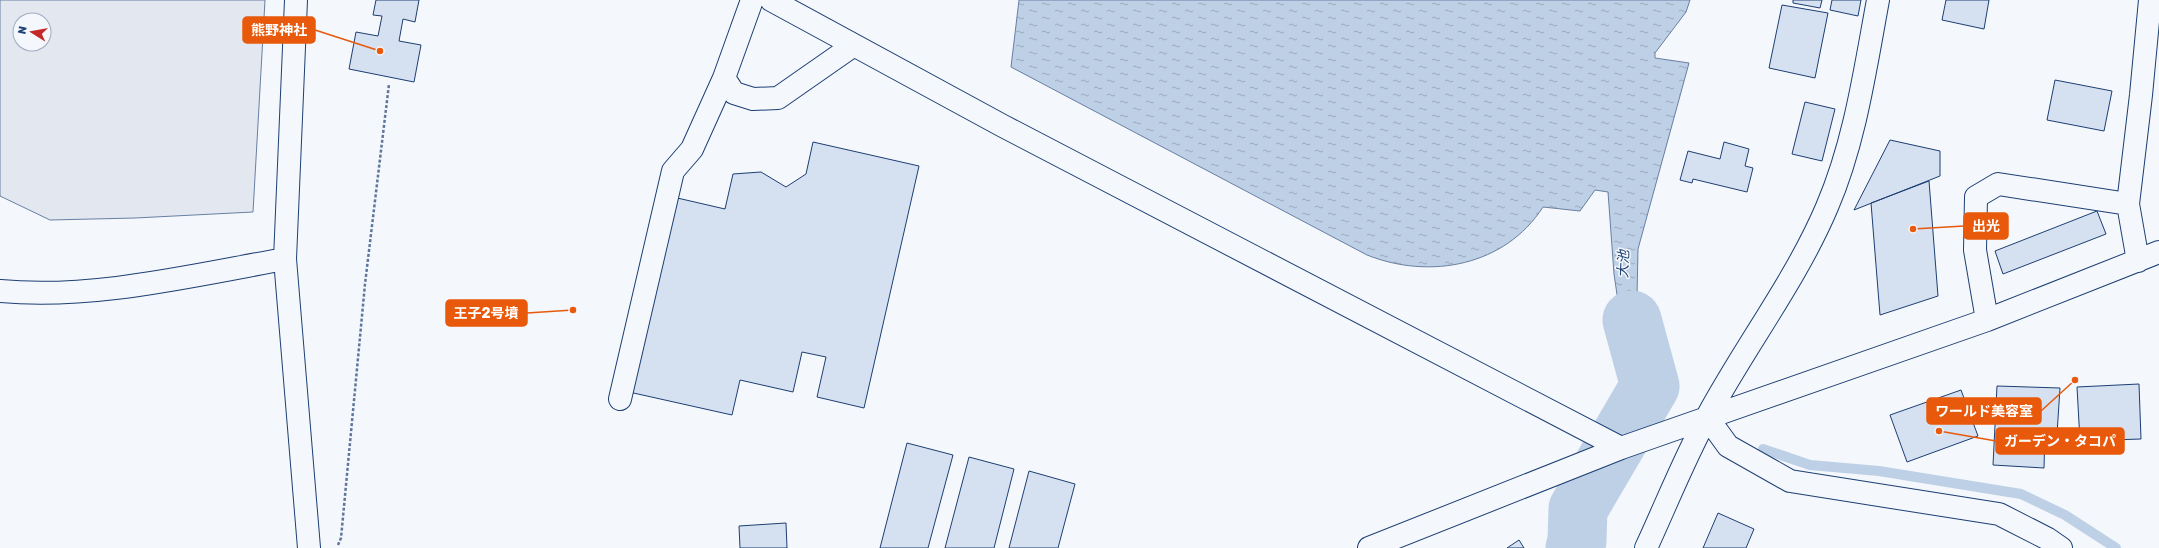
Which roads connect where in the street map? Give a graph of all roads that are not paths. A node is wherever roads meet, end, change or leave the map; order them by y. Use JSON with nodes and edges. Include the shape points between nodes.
{"nodes":[{"id":1,"x":296,"y":0,"type":"edge"},
{"id":2,"x":752,"y":0,"type":"edge"},
{"id":3,"x":771,"y":0,"type":"edge"},
{"id":4,"x":1878,"y":0,"type":"edge"},
{"id":5,"x":2150,"y":0,"type":"edge"},
{"id":6,"x":854,"y":45,"type":"junction"},
{"id":7,"x":724,"y":78,"type":"junction"},
{"id":8,"x":2150,"y":96,"type":"edge"},
{"id":9,"x":2128,"y":204,"type":"junction"},
{"id":10,"x":2159,"y":252,"type":"edge"},
{"id":11,"x":285,"y":259,"type":"junction"},
{"id":12,"x":2138,"y":261,"type":"junction"},
{"id":13,"x":0,"y":291,"type":"edge"},
{"id":14,"x":1987,"y":320,"type":"junction"},
{"id":15,"x":620,"y":399,"type":"dead end"},
{"id":16,"x":1707,"y":417,"type":"junction"},
{"id":17,"x":1621,"y":448,"type":"junction"},
{"id":18,"x":309,"y":548,"type":"edge"},
{"id":19,"x":1369,"y":548,"type":"edge"},
{"id":20,"x":1646,"y":548,"type":"edge"},
{"id":21,"x":2061,"y":548,"type":"edge"}],
"edges":[{"from":1,"to":11,"type":"street"},
{"from":2,"to":7,"type":"street"},
{"from":3,"to":6,"type":"street"},
{"from":4,"to":16,"type":"street","via":[[1856,117],[1827,207],[1805,253]]},
{"from":5,"to":8,"type":"street"},
{"from":6,"to":7,"type":"street","via":[[778,98],[753,99],[734,93]]},
{"from":6,"to":17,"type":"street","via":[[1003,126]]},
{"from":7,"to":15,"type":"street","via":[[692,149],[673,171]]},
{"from":8,"to":9,"type":"street"},
{"from":9,"to":12,"type":"street"},
{"from":9,"to":14,"type":"street","via":[[1998,184],[1976,197],[1975,250]]},
{"from":10,"to":12,"type":"street"},
{"from":11,"to":13,"type":"street","via":[[128,286],[32,294]]},
{"from":11,"to":18,"type":"street"},
{"from":12,"to":14,"type":"street"},
{"from":14,"to":16,"type":"street"},
{"from":16,"to":17,"type":"street"},
{"from":16,"to":20,"type":"street"},
{"from":16,"to":21,"type":"street","via":[[1728,446],[1790,481],[1998,514]]},
{"from":17,"to":19,"type":"street"}]}
